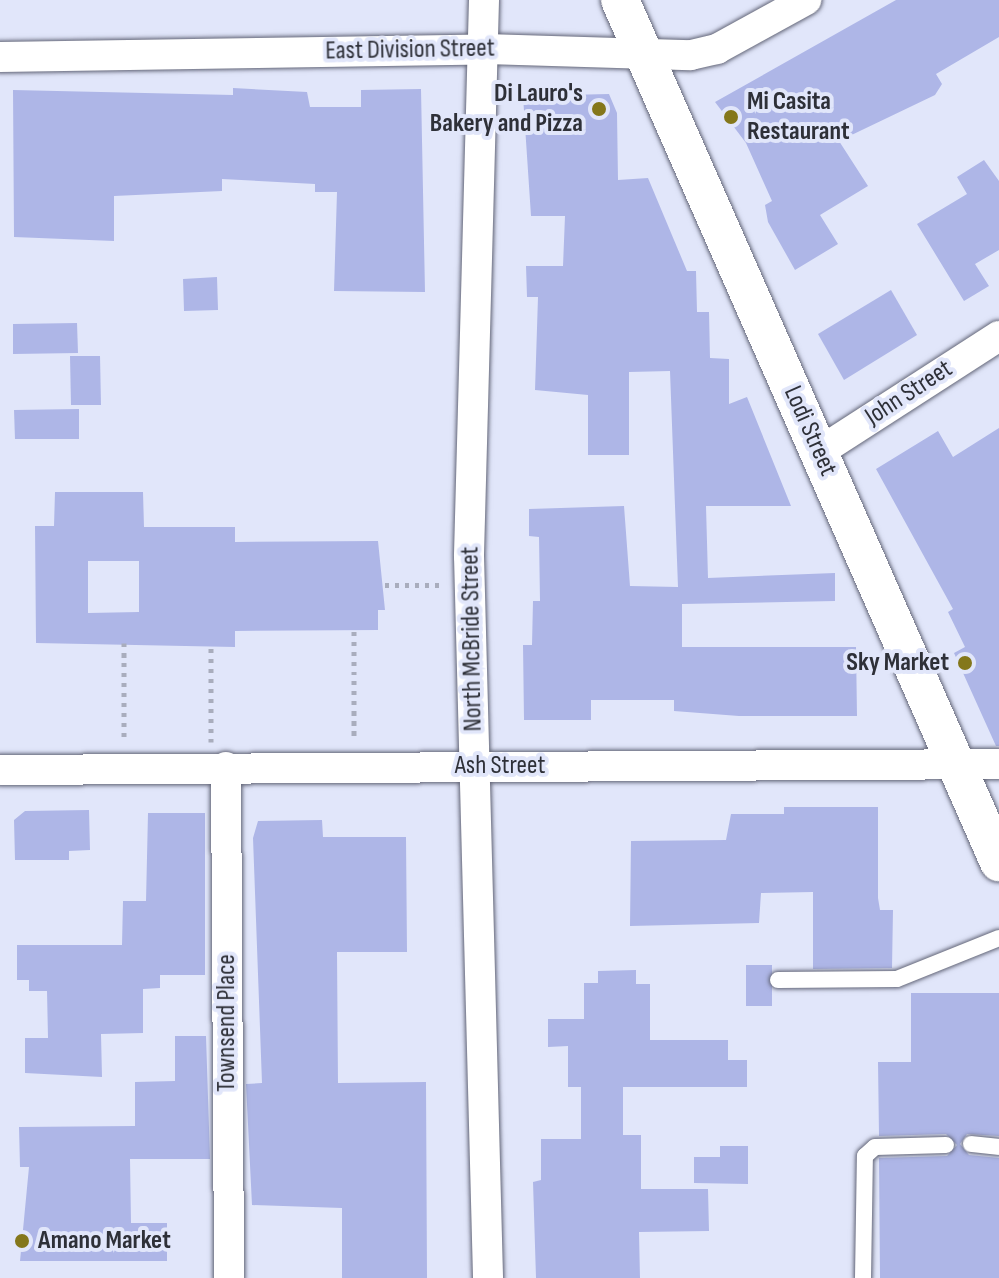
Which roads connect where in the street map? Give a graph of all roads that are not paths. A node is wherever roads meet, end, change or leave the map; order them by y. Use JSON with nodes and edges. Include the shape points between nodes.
{"nodes":[{"id":1,"x":484,"y":0,"type":"edge"},
{"id":2,"x":620,"y":0,"type":"edge"},
{"id":3,"x":806,"y":0,"type":"edge"},
{"id":4,"x":483,"y":49,"type":"junction"},
{"id":5,"x":642,"y":49,"type":"junction"},
{"id":6,"x":0,"y":57,"type":"edge"},
{"id":7,"x":999,"y":336,"type":"edge"},
{"id":8,"x":819,"y":452,"type":"junction"},
{"id":9,"x":999,"y":764,"type":"edge"},
{"id":10,"x":474,"y":766,"type":"junction"},
{"id":11,"x":957,"y":766,"type":"junction"},
{"id":12,"x":218,"y":767,"type":"junction"},
{"id":13,"x":0,"y":770,"type":"edge"},
{"id":14,"x":999,"y":862,"type":"edge"},
{"id":15,"x":999,"y":938,"type":"edge"},
{"id":16,"x":778,"y":980,"type":"dead end"},
{"id":17,"x":971,"y":1144,"type":"dead end"},
{"id":18,"x":946,"y":1145,"type":"dead end"},
{"id":19,"x":999,"y":1147,"type":"edge"},
{"id":20,"x":229,"y":1278,"type":"edge"},
{"id":21,"x":488,"y":1278,"type":"edge"},
{"id":22,"x":863,"y":1278,"type":"edge"}],
"edges":[{"from":1,"to":4,"type":"street","name":"North McBride Street"},
{"from":2,"to":5,"type":"street","name":"Lodi Street"},
{"from":3,"to":5,"type":"street","name":"East Division Street","via":[[717,49]]},
{"from":4,"to":5,"type":"street","name":"East Division Street"},
{"from":4,"to":6,"type":"street","name":"East Division Street"},
{"from":4,"to":10,"type":"street","name":"North McBride Street","via":[[470,585]]},
{"from":5,"to":8,"type":"street","name":"Lodi Street"},
{"from":7,"to":8,"type":"street","name":"John Street"},
{"from":8,"to":11,"type":"street","name":"Lodi Street"},
{"from":9,"to":11,"type":"street","name":"Ash Street"},
{"from":10,"to":11,"type":"street","name":"Ash Street"},
{"from":10,"to":12,"type":"street","name":"Ash Street"},
{"from":10,"to":21,"type":"street","name":"North McBride Street"},
{"from":11,"to":14,"type":"street","name":"Lodi Street"},
{"from":12,"to":13,"type":"street","name":"Ash Street"},
{"from":12,"to":20,"type":"street","name":"Townsend Place"},
{"from":15,"to":16,"type":"lane","via":[[897,979]]},
{"from":17,"to":19,"type":"lane"},
{"from":18,"to":22,"type":"lane","via":[[875,1147],[865,1156]]}]}
